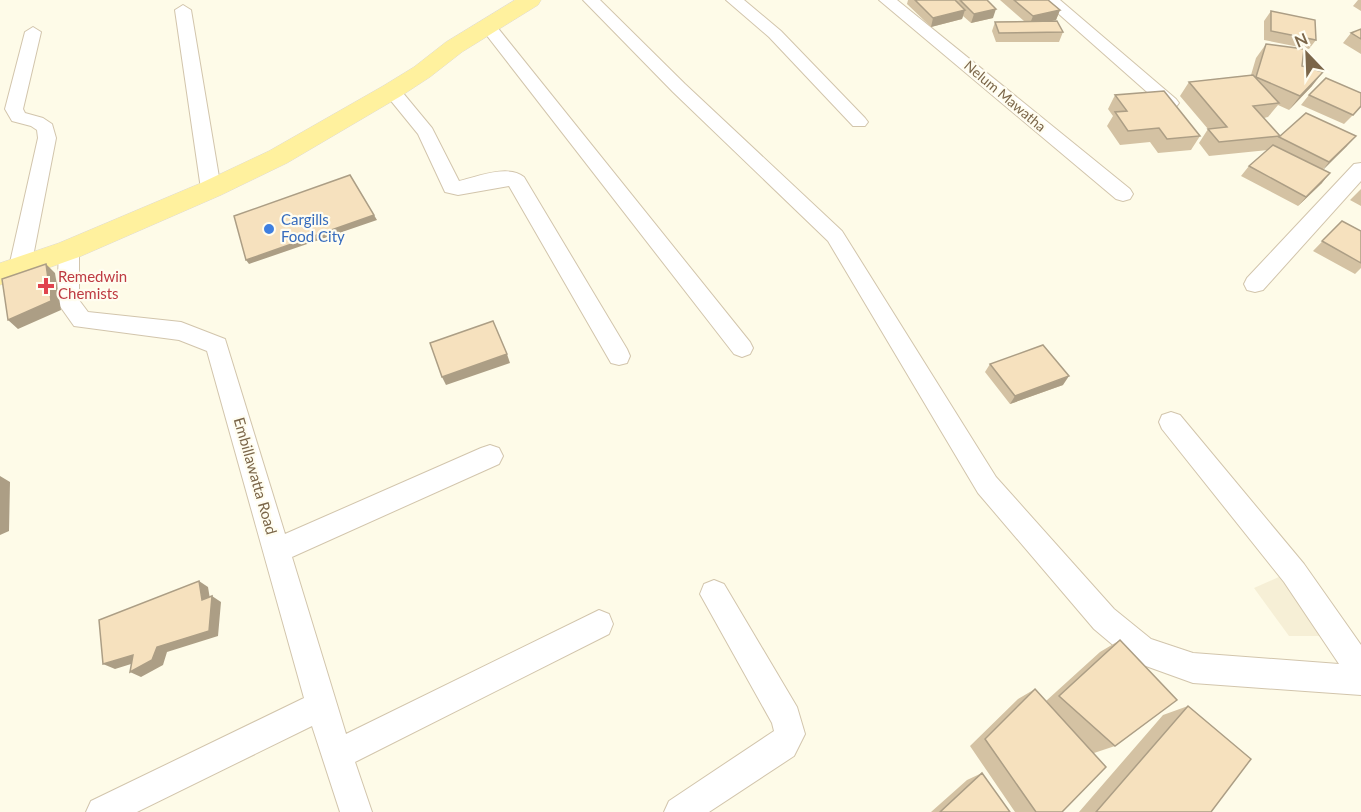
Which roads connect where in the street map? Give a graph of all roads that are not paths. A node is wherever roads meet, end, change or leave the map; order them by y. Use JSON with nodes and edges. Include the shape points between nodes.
{"nodes":[{"id":1,"x":530,"y":0,"type":"edge"},
{"id":2,"x":591,"y":0,"type":"edge"},
{"id":3,"x":734,"y":0,"type":"edge"},
{"id":4,"x":887,"y":0,"type":"edge"},
{"id":5,"x":1051,"y":0,"type":"edge"},
{"id":6,"x":183,"y":10,"type":"dead end"},
{"id":7,"x":487,"y":25,"type":"junction"},
{"id":8,"x":33,"y":32,"type":"dead end"},
{"id":9,"x":392,"y":92,"type":"junction"},
{"id":10,"x":1170,"y":103,"type":"edge"},
{"id":11,"x":859,"y":122,"type":"dead end"},
{"id":12,"x":1361,"y":169,"type":"edge"},
{"id":13,"x":211,"y":189,"type":"junction"},
{"id":14,"x":1123,"y":194,"type":"dead end"},
{"id":15,"x":69,"y":250,"type":"junction"},
{"id":16,"x":10,"y":271,"type":"edge"},
{"id":17,"x":1255,"y":284,"type":"dead end"},
{"id":18,"x":742,"y":348,"type":"dead end"},
{"id":19,"x":619,"y":356,"type":"dead end"},
{"id":20,"x":1171,"y":422,"type":"dead end"},
{"id":21,"x":490,"y":456,"type":"dead end"},
{"id":22,"x":276,"y":551,"type":"junction"},
{"id":23,"x":714,"y":594,"type":"dead end"},
{"id":24,"x":599,"y":624,"type":"dead end"},
{"id":25,"x":1361,"y":670,"type":"edge"},
{"id":26,"x":1361,"y":680,"type":"edge"},
{"id":27,"x":321,"y":706,"type":"junction"},
{"id":28,"x":337,"y":755,"type":"junction"},
{"id":29,"x":102,"y":812,"type":"edge"},
{"id":30,"x":356,"y":812,"type":"edge"},
{"id":31,"x":680,"y":812,"type":"edge"}],
"edges":[{"from":1,"to":7,"type":"main road"},
{"from":2,"to":26,"type":"street","via":[[835,236],[987,485],[1104,619],[1142,651],[1193,668]]},
{"from":3,"to":11,"type":"street","via":[[775,34]]},
{"from":4,"to":14,"type":"street","name":"Nelum Mawatha"},
{"from":5,"to":10,"type":"street"},
{"from":6,"to":13,"type":"street"},
{"from":7,"to":9,"type":"main road"},
{"from":7,"to":18,"type":"street"},
{"from":8,"to":16,"type":"street","via":[[14,109],[18,117],[46,128],[47,138]]},
{"from":9,"to":13,"type":"main road","via":[[278,157]]},
{"from":9,"to":19,"type":"street","via":[[426,132],[452,187],[499,179],[517,182]]},
{"from":12,"to":17,"type":"street"},
{"from":13,"to":15,"type":"main road"},
{"from":15,"to":16,"type":"main road"},
{"from":15,"to":22,"type":"street","name":"Embillawatta Road","via":[[68,302],[82,320],[181,331],[217,345]]},
{"from":20,"to":25,"type":"street","via":[[1294,573]]},
{"from":21,"to":22,"type":"street"},
{"from":22,"to":27,"type":"street","name":"Embillawatta Road"},
{"from":23,"to":31,"type":"street","via":[[786,718],[790,734],[783,746]]},
{"from":24,"to":28,"type":"street"},
{"from":27,"to":28,"type":"street","name":"Embillawatta Road"},
{"from":27,"to":29,"type":"street"},
{"from":28,"to":30,"type":"street","name":"Embillawatta Road"}]}
